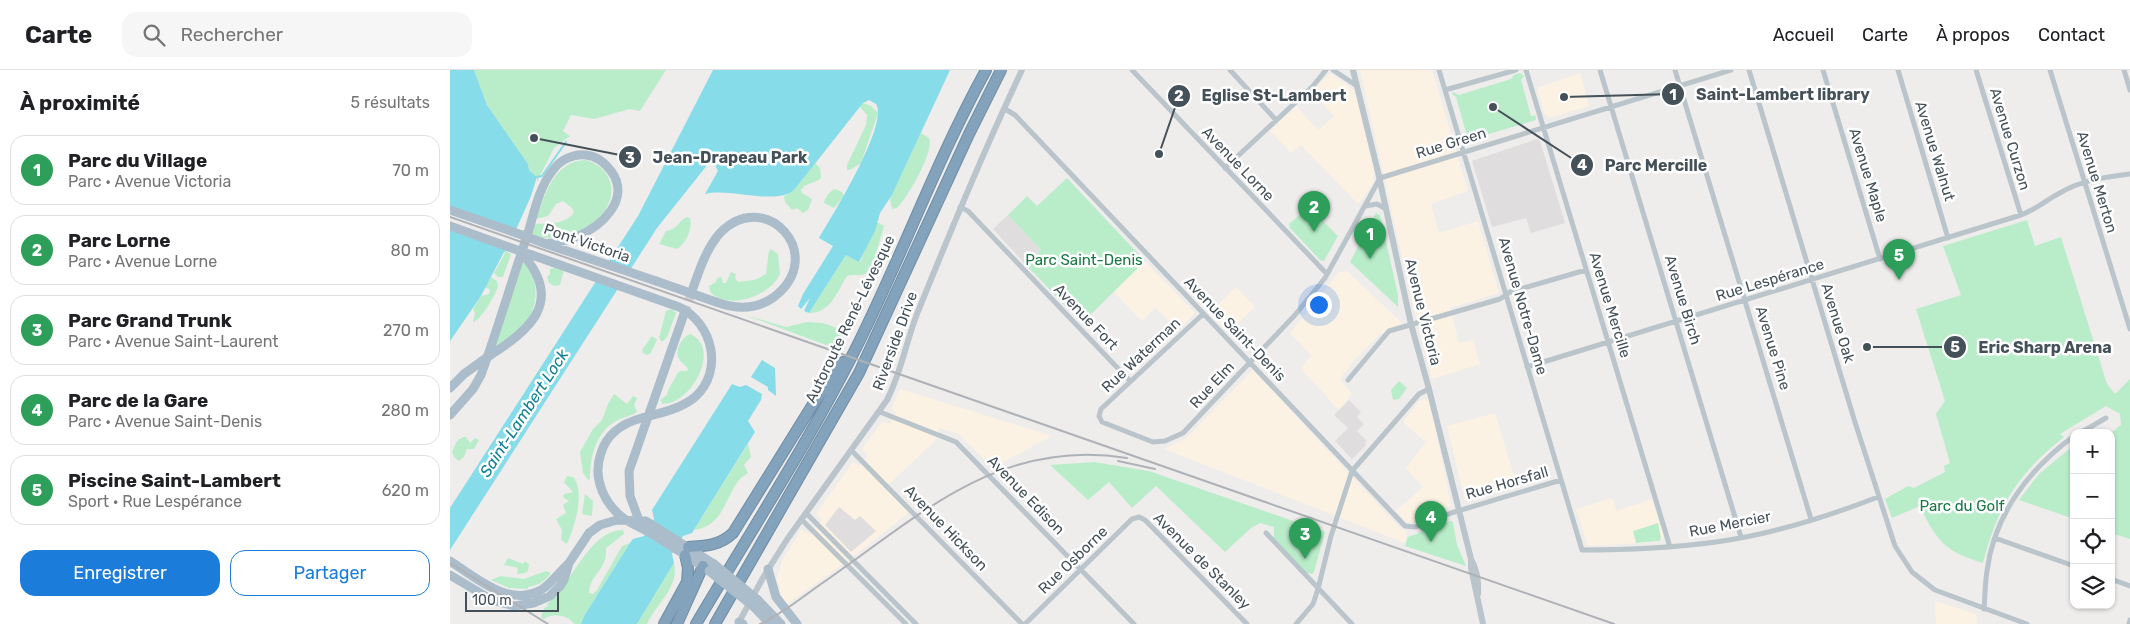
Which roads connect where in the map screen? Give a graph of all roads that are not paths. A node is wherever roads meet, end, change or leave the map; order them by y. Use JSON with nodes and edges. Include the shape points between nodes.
{"nodes":[{"id":1,"x":986,"y":70,"type":"edge"},
{"id":2,"x":1001,"y":70,"type":"edge"},
{"id":3,"x":1022,"y":70,"type":"edge"},
{"id":4,"x":1132,"y":70,"type":"edge"},
{"id":5,"x":1230,"y":70,"type":"edge"},
{"id":6,"x":1326,"y":70,"type":"edge"},
{"id":7,"x":1333,"y":70,"type":"edge"},
{"id":8,"x":1353,"y":70,"type":"edge"},
{"id":9,"x":1438,"y":70,"type":"edge"},
{"id":10,"x":1516,"y":70,"type":"edge"},
{"id":11,"x":1526,"y":70,"type":"edge"},
{"id":12,"x":1600,"y":70,"type":"edge"},
{"id":13,"x":1675,"y":70,"type":"edge"},
{"id":14,"x":1731,"y":70,"type":"edge"},
{"id":15,"x":1749,"y":70,"type":"edge"},
{"id":16,"x":1823,"y":70,"type":"edge"},
{"id":17,"x":1898,"y":70,"type":"edge"},
{"id":18,"x":1976,"y":70,"type":"edge"},
{"id":19,"x":2050,"y":70,"type":"edge"},
{"id":20,"x":2124,"y":70,"type":"edge"},
{"id":21,"x":1358,"y":86,"type":"junction"},
{"id":22,"x":1680,"y":86,"type":"junction"},
{"id":23,"x":1445,"y":90,"type":"junction"},
{"id":24,"x":2130,"y":90,"type":"edge"},
{"id":25,"x":1611,"y":107,"type":"junction"},
{"id":26,"x":1005,"y":109,"type":"junction"},
{"id":27,"x":1276,"y":120,"type":"junction"},
{"id":28,"x":1544,"y":128,"type":"junction"},
{"id":29,"x":1464,"y":152,"type":"junction"},
{"id":30,"x":1225,"y":168,"type":"junction"},
{"id":31,"x":2130,"y":174,"type":"edge"},
{"id":32,"x":1380,"y":178,"type":"junction"},
{"id":33,"x":2084,"y":182,"type":"junction"},
{"id":34,"x":1365,"y":206,"type":"junction"},
{"id":35,"x":960,"y":207,"type":"junction"},
{"id":36,"x":1386,"y":209,"type":"junction"},
{"id":37,"x":450,"y":210,"type":"edge"},
{"id":38,"x":2021,"y":215,"type":"junction"},
{"id":39,"x":450,"y":226,"type":"edge"},
{"id":40,"x":1948,"y":238,"type":"junction"},
{"id":41,"x":546,"y":244,"type":"junction"},
{"id":42,"x":523,"y":254,"type":"junction"},
{"id":43,"x":1880,"y":259,"type":"junction"},
{"id":44,"x":1586,"y":270,"type":"junction"},
{"id":45,"x":1327,"y":274,"type":"junction"},
{"id":46,"x":1812,"y":280,"type":"junction"},
{"id":47,"x":692,"y":291,"type":"tunnel mouth"},
{"id":48,"x":1506,"y":294,"type":"junction"},
{"id":49,"x":1745,"y":301,"type":"junction"},
{"id":50,"x":684,"y":314,"type":"tunnel mouth"},
{"id":51,"x":1203,"y":314,"type":"junction"},
{"id":52,"x":1676,"y":322,"type":"junction"},
{"id":53,"x":1411,"y":324,"type":"junction"},
{"id":54,"x":2130,"y":329,"type":"edge"},
{"id":55,"x":863,"y":334,"type":"junction"},
{"id":56,"x":1609,"y":342,"type":"junction"},
{"id":57,"x":1250,"y":363,"type":"junction"},
{"id":58,"x":1527,"y":367,"type":"junction"},
{"id":59,"x":1348,"y":380,"type":"dead end"},
{"id":60,"x":1130,"y":381,"type":"junction"},
{"id":61,"x":450,"y":388,"type":"edge"},
{"id":62,"x":1430,"y":388,"type":"junction"},
{"id":63,"x":880,"y":412,"type":"junction"},
{"id":64,"x":450,"y":415,"type":"edge"},
{"id":65,"x":1099,"y":416,"type":"joint"},
{"id":66,"x":2106,"y":418,"type":"dead end"},
{"id":67,"x":2087,"y":429,"type":"edge"},
{"id":68,"x":2070,"y":439,"type":"edge"},
{"id":69,"x":851,"y":450,"type":"junction"},
{"id":70,"x":1352,"y":470,"type":"junction"},
{"id":71,"x":1561,"y":480,"type":"junction"},
{"id":72,"x":1878,"y":497,"type":"junction"},
{"id":73,"x":1460,"y":510,"type":"junction"},
{"id":74,"x":804,"y":516,"type":"junction"},
{"id":75,"x":1139,"y":517,"type":"joint"},
{"id":76,"x":1811,"y":519,"type":"junction"},
{"id":77,"x":626,"y":520,"type":"junction"},
{"id":78,"x":645,"y":525,"type":"junction"},
{"id":79,"x":1266,"y":534,"type":"dead end"},
{"id":80,"x":1741,"y":537,"type":"junction"},
{"id":81,"x":1995,"y":538,"type":"junction"},
{"id":82,"x":1670,"y":547,"type":"junction"},
{"id":83,"x":682,"y":548,"type":"junction"},
{"id":84,"x":1582,"y":550,"type":"joint"},
{"id":85,"x":450,"y":556,"type":"edge"},
{"id":86,"x":450,"y":561,"type":"edge"},
{"id":87,"x":569,"y":563,"type":"junction"},
{"id":88,"x":2070,"y":565,"type":"edge"},
{"id":89,"x":709,"y":567,"type":"junction"},
{"id":90,"x":768,"y":569,"type":"junction"},
{"id":91,"x":1082,"y":569,"type":"junction"},
{"id":92,"x":450,"y":570,"type":"edge"},
{"id":93,"x":450,"y":575,"type":"edge"},
{"id":94,"x":2115,"y":580,"type":"edge"},
{"id":95,"x":2130,"y":586,"type":"edge"},
{"id":96,"x":1318,"y":589,"type":"junction"},
{"id":97,"x":492,"y":594,"type":"junction"},
{"id":98,"x":756,"y":603,"type":"junction"},
{"id":99,"x":1984,"y":609,"type":"junction"},
{"id":100,"x":2130,"y":620,"type":"edge"},
{"id":101,"x":740,"y":623,"type":"edge"},
{"id":102,"x":664,"y":624,"type":"edge"},
{"id":103,"x":676,"y":624,"type":"edge"},
{"id":104,"x":696,"y":624,"type":"edge"},
{"id":105,"x":715,"y":624,"type":"edge"},
{"id":106,"x":770,"y":624,"type":"edge"},
{"id":107,"x":781,"y":624,"type":"edge"},
{"id":108,"x":798,"y":624,"type":"edge"},
{"id":109,"x":906,"y":624,"type":"edge"},
{"id":110,"x":916,"y":624,"type":"edge"},
{"id":111,"x":1024,"y":624,"type":"edge"},
{"id":112,"x":1134,"y":624,"type":"edge"},
{"id":113,"x":1247,"y":624,"type":"edge"},
{"id":114,"x":1296,"y":624,"type":"edge"},
{"id":115,"x":1352,"y":624,"type":"edge"},
{"id":116,"x":1483,"y":624,"type":"edge"},
{"id":117,"x":2027,"y":624,"type":"edge"},
{"id":118,"x":2128,"y":624,"type":"edge"}],
"edges":[{"from":1,"to":55,"type":"highway","name":"Autoroute René-Lévesque"},
{"from":2,"to":105,"type":"highway","name":"Autoroute René-Lévesque","via":[[859,373]]},
{"from":3,"to":26,"type":"street","name":"Riverside Drive"},
{"from":4,"to":30,"type":"street","name":"Avenue Lorne"},
{"from":5,"to":27,"type":"street"},
{"from":6,"to":27,"type":"street"},
{"from":7,"to":21,"type":"street"},
{"from":8,"to":21,"type":"street","name":"Avenue Victoria"},
{"from":9,"to":23,"type":"street","name":"Avenue Notre-Dame"},
{"from":10,"to":23,"type":"street"},
{"from":11,"to":28,"type":"street","name":"Avenue Mercille"},
{"from":12,"to":25,"type":"street","name":"Avenue Birch"},
{"from":13,"to":22,"type":"street","name":"Avenue Pine"},
{"from":14,"to":22,"type":"street","name":"Rue Green"},
{"from":15,"to":46,"type":"street","name":"Avenue Oak"},
{"from":16,"to":43,"type":"street","name":"Avenue Maple"},
{"from":17,"to":40,"type":"street","name":"Avenue Walnut"},
{"from":18,"to":38,"type":"street","name":"Avenue Curzon"},
{"from":19,"to":33,"type":"street","name":"Avenue Merton"},
{"from":20,"to":24,"type":"street"},
{"from":21,"to":32,"type":"street","name":"Avenue Victoria"},
{"from":22,"to":25,"type":"street","name":"Rue Green"},
{"from":22,"to":49,"type":"street","name":"Avenue Pine"},
{"from":23,"to":29,"type":"street","name":"Avenue Notre-Dame"},
{"from":25,"to":28,"type":"street","name":"Rue Green"},
{"from":25,"to":52,"type":"street","name":"Avenue Birch"},
{"from":26,"to":35,"type":"street","name":"Riverside Drive"},
{"from":26,"to":51,"type":"street","name":"Avenue Saint-Denis","via":[[1015,115]]},
{"from":27,"to":30,"type":"street"},
{"from":28,"to":29,"type":"street","name":"Rue Green"},
{"from":28,"to":44,"type":"street","name":"Avenue Mercille"},
{"from":29,"to":32,"type":"street","name":"Rue Green"},
{"from":29,"to":48,"type":"street","name":"Avenue Notre-Dame"},
{"from":30,"to":45,"type":"street","name":"Avenue Lorne"},
{"from":31,"to":33,"type":"street","name":"Rue Lespérance"},
{"from":32,"to":34,"type":"street","name":"Rue Elm"},
{"from":32,"to":36,"type":"street","name":"Avenue Victoria"},
{"from":33,"to":38,"type":"street","name":"Rue Lespérance"},
{"from":33,"to":54,"type":"street","name":"Avenue Merton"},
{"from":34,"to":36,"type":"street","via":[[1377,204]]},
{"from":34,"to":45,"type":"street","name":"Rue Elm"},
{"from":35,"to":60,"type":"street","name":"Avenue Fort","via":[[968,211]]},
{"from":35,"to":63,"type":"street","name":"Riverside Drive","via":[[895,382]]},
{"from":36,"to":53,"type":"street","name":"Avenue Victoria"},
{"from":37,"to":41,"type":"main road","name":"Pont Victoria","bridge":true},
{"from":38,"to":40,"type":"street","name":"Rue Lespérance"},
{"from":39,"to":42,"type":"main road","name":"Pont Victoria"},
{"from":40,"to":43,"type":"street","name":"Rue Lespérance"},
{"from":41,"to":47,"type":"main road","name":"Pont Victoria","bridge":true,"via":[[737,308],[770,299],[786,286],[794,272],[796,255],[789,236],[771,221],[754,217],[730,225],[711,246]]},
{"from":41,"to":64,"type":"main road","via":[[579,236],[607,216],[615,205],[616,179],[610,169],[595,157],[581,155],[568,158],[550,174],[481,375]]},
{"from":42,"to":61,"type":"main road","bridge":true,"via":[[536,271],[539,282],[537,313],[524,332],[464,374]]},
{"from":42,"to":77,"type":"main road","name":"Pont Victoria","bridge":true,"via":[[681,308],[692,315],[705,333],[712,354],[709,377],[698,394],[682,406],[624,425],[604,444],[598,464],[598,480],[612,508]]},
{"from":43,"to":46,"type":"street","name":"Rue Lespérance"},
{"from":44,"to":48,"type":"street"},
{"from":44,"to":56,"type":"street","name":"Avenue Mercille"},
{"from":45,"to":57,"type":"street","name":"Rue Elm","via":[[1295,315]]},
{"from":46,"to":49,"type":"street","name":"Rue Lespérance"},
{"from":46,"to":72,"type":"street","name":"Avenue Oak"},
{"from":48,"to":53,"type":"street","via":[[1500,299]]},
{"from":48,"to":58,"type":"street","name":"Avenue Notre-Dame"},
{"from":49,"to":52,"type":"street","name":"Rue Lespérance"},
{"from":49,"to":76,"type":"street","name":"Avenue Pine"},
{"from":50,"to":78,"type":"main road","via":[[629,471],[628,488]]},
{"from":51,"to":57,"type":"street","name":"Avenue Saint-Denis"},
{"from":51,"to":60,"type":"street","name":"Rue Waterman"},
{"from":52,"to":56,"type":"street","name":"Rue Lespérance"},
{"from":52,"to":80,"type":"street","name":"Avenue Birch"},
{"from":53,"to":59,"type":"street","via":[[1389,331]]},
{"from":53,"to":62,"type":"street","name":"Avenue Victoria"},
{"from":55,"to":83,"type":"highway","via":[[815,401],[733,533],[714,544]]},
{"from":55,"to":104,"type":"highway","name":"Autoroute René-Lévesque","via":[[818,419]]},
{"from":56,"to":58,"type":"street","name":"Rue Lespérance"},
{"from":56,"to":82,"type":"street","name":"Avenue Mercille"},
{"from":57,"to":65,"type":"street","name":"Rue Elm","via":[[1183,433],[1166,441],[1153,442],[1136,436],[1102,422]]},
{"from":57,"to":70,"type":"street","name":"Avenue Saint-Denis"},
{"from":58,"to":71,"type":"street","name":"Avenue Notre-Dame"},
{"from":60,"to":65,"type":"street","name":"Rue Waterman","via":[[1101,409]]},
{"from":62,"to":70,"type":"street","via":[[1419,394]]},
{"from":62,"to":73,"type":"street","name":"Avenue Victoria"},
{"from":63,"to":69,"type":"street","name":"Riverside Drive"},
{"from":63,"to":91,"type":"street","name":"Avenue Edison","via":[[956,442]]},
{"from":66,"to":67,"type":"street"},
{"from":68,"to":81,"type":"street","via":[[2025,481]]},
{"from":69,"to":74,"type":"street","name":"Riverside Drive"},
{"from":69,"to":111,"type":"street","name":"Avenue Hickson"},
{"from":70,"to":73,"type":"street","name":"Avenue Saint-Denis","via":[[1407,527]]},
{"from":70,"to":96,"type":"street"},
{"from":71,"to":73,"type":"street","name":"Rue Horsfall"},
{"from":71,"to":84,"type":"street","name":"Avenue Notre-Dame"},
{"from":72,"to":76,"type":"street","name":"Rue Mercier"},
{"from":72,"to":99,"type":"street","name":"Avenue Oak","via":[[1896,546],[1912,572],[1943,594]]},
{"from":73,"to":116,"type":"street","name":"Avenue Victoria"},
{"from":74,"to":90,"type":"street","name":"Riverside Drive"},
{"from":74,"to":109,"type":"street"},
{"from":74,"to":110,"type":"street"},
{"from":75,"to":91,"type":"street","name":"Rue Osborne","via":[[1132,519]]},
{"from":75,"to":113,"type":"street","name":"Avenue de Stanley"},
{"from":76,"to":80,"type":"street","name":"Rue Mercier"},
{"from":77,"to":78,"type":"main road","name":"Pont Victoria"},
{"from":77,"to":87,"type":"main road","via":[[609,522],[592,531]]},
{"from":78,"to":83,"type":"main road","name":"Pont Victoria"},
{"from":79,"to":96,"type":"street"},
{"from":80,"to":82,"type":"street","name":"Rue Mercier"},
{"from":81,"to":88,"type":"street"},
{"from":81,"to":99,"type":"street","via":[[1987,570]]},
{"from":82,"to":84,"type":"street","name":"Rue Mercier"},
{"from":83,"to":89,"type":"main road","name":"Pont Victoria"},
{"from":83,"to":102,"type":"highway","via":[[688,572],[686,582]]},
{"from":85,"to":97,"type":"main road"},
{"from":86,"to":97,"type":"main road"},
{"from":87,"to":97,"type":"main road","via":[[538,591],[525,595]]},
{"from":87,"to":97,"type":"main road","via":[[562,583],[543,600],[519,606]]},
{"from":89,"to":98,"type":"main road","name":"Pont Victoria","bridge":true},
{"from":89,"to":103,"type":"highway"},
{"from":90,"to":101,"type":"street","name":"Riverside Drive"},
{"from":90,"to":108,"type":"main road","via":[[776,597]]},
{"from":91,"to":111,"type":"street","name":"Rue Osborne"},
{"from":91,"to":112,"type":"street","name":"Avenue Edison"},
{"from":92,"to":97,"type":"main road"},
{"from":93,"to":97,"type":"main road"},
{"from":94,"to":95,"type":"street"},
{"from":96,"to":114,"type":"street","via":[[1313,604]]},
{"from":96,"to":115,"type":"street"},
{"from":98,"to":106,"type":"main road"},
{"from":98,"to":107,"type":"main road"},
{"from":99,"to":117,"type":"street","name":"Avenue Oak"},
{"from":100,"to":118,"type":"street"}]}
